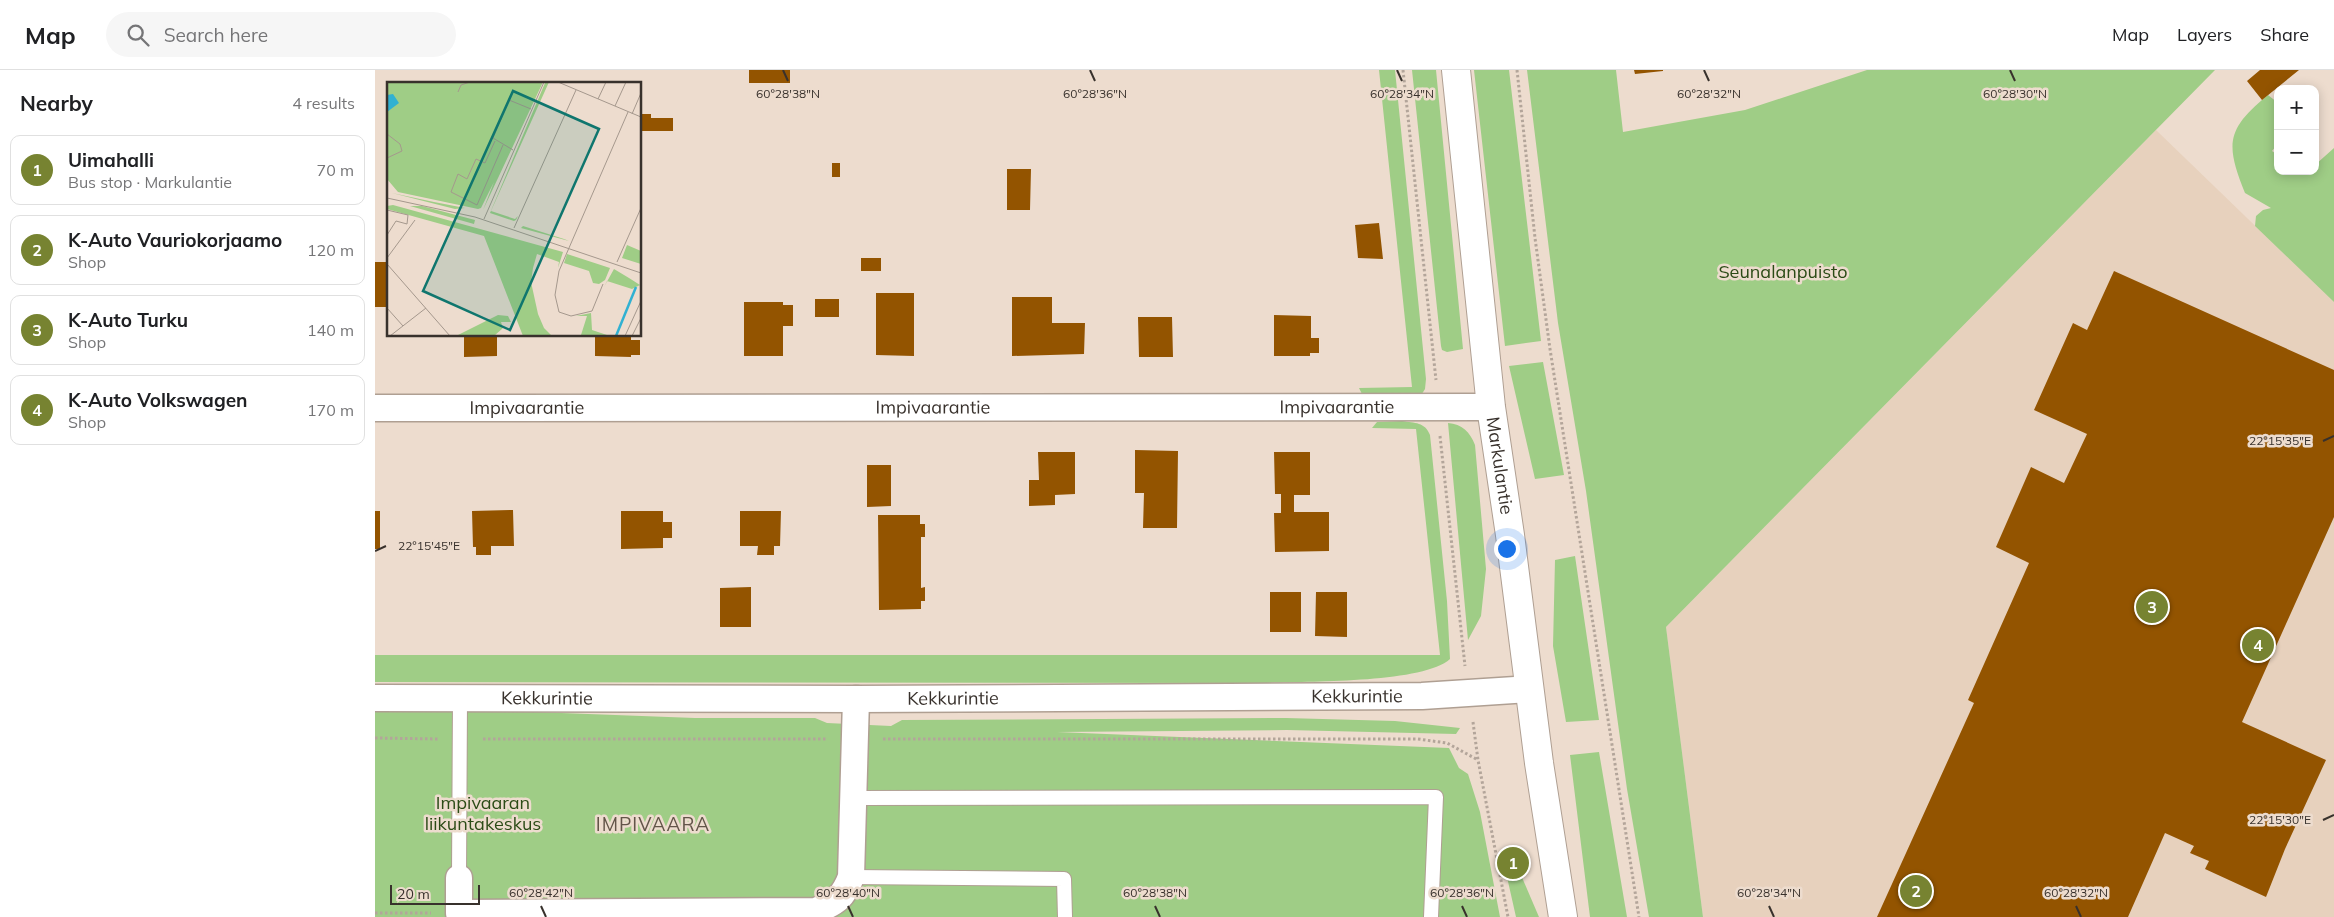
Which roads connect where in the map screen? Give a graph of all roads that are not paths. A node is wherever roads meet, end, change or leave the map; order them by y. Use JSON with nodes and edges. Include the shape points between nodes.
{"nodes":[{"id":1,"x":1456,"y":70,"type":"edge"},
{"id":2,"x":1491,"y":407,"type":"junction"},
{"id":3,"x":375,"y":408,"type":"edge"},
{"id":4,"x":1529,"y":688,"type":"junction"},
{"id":5,"x":375,"y":698,"type":"edge"},
{"id":6,"x":460,"y":699,"type":"junction"},
{"id":7,"x":856,"y":699,"type":"junction"},
{"id":8,"x":854,"y":798,"type":"junction"},
{"id":9,"x":851,"y":877,"type":"junction"},
{"id":10,"x":459,"y":878,"type":"joint"},
{"id":11,"x":1065,"y":917,"type":"edge"},
{"id":12,"x":1431,"y":917,"type":"edge"},
{"id":13,"x":1563,"y":917,"type":"edge"}],
"edges":[{"from":1,"to":2,"type":"main road","name":"Markulantie"},
{"from":2,"to":3,"type":"street","name":"Impivaarantie"},
{"from":2,"to":4,"type":"main road","name":"Markulantie"},
{"from":4,"to":7,"type":"street","name":"Kekkurintie","via":[[1422,696]]},
{"from":4,"to":13,"type":"main road","name":"Markulantie"},
{"from":5,"to":6,"type":"street","name":"Kekkurintie"},
{"from":6,"to":7,"type":"street","name":"Kekkurintie"},
{"from":6,"to":10,"type":"lane"},
{"from":7,"to":8,"type":"street"},
{"from":8,"to":9,"type":"street"},
{"from":8,"to":12,"type":"lane","via":[[1435,797]]},
{"from":9,"to":10,"type":"street","via":[[845,894],[816,911],[459,913]]},
{"from":9,"to":11,"type":"lane","via":[[1064,879]]}]}
